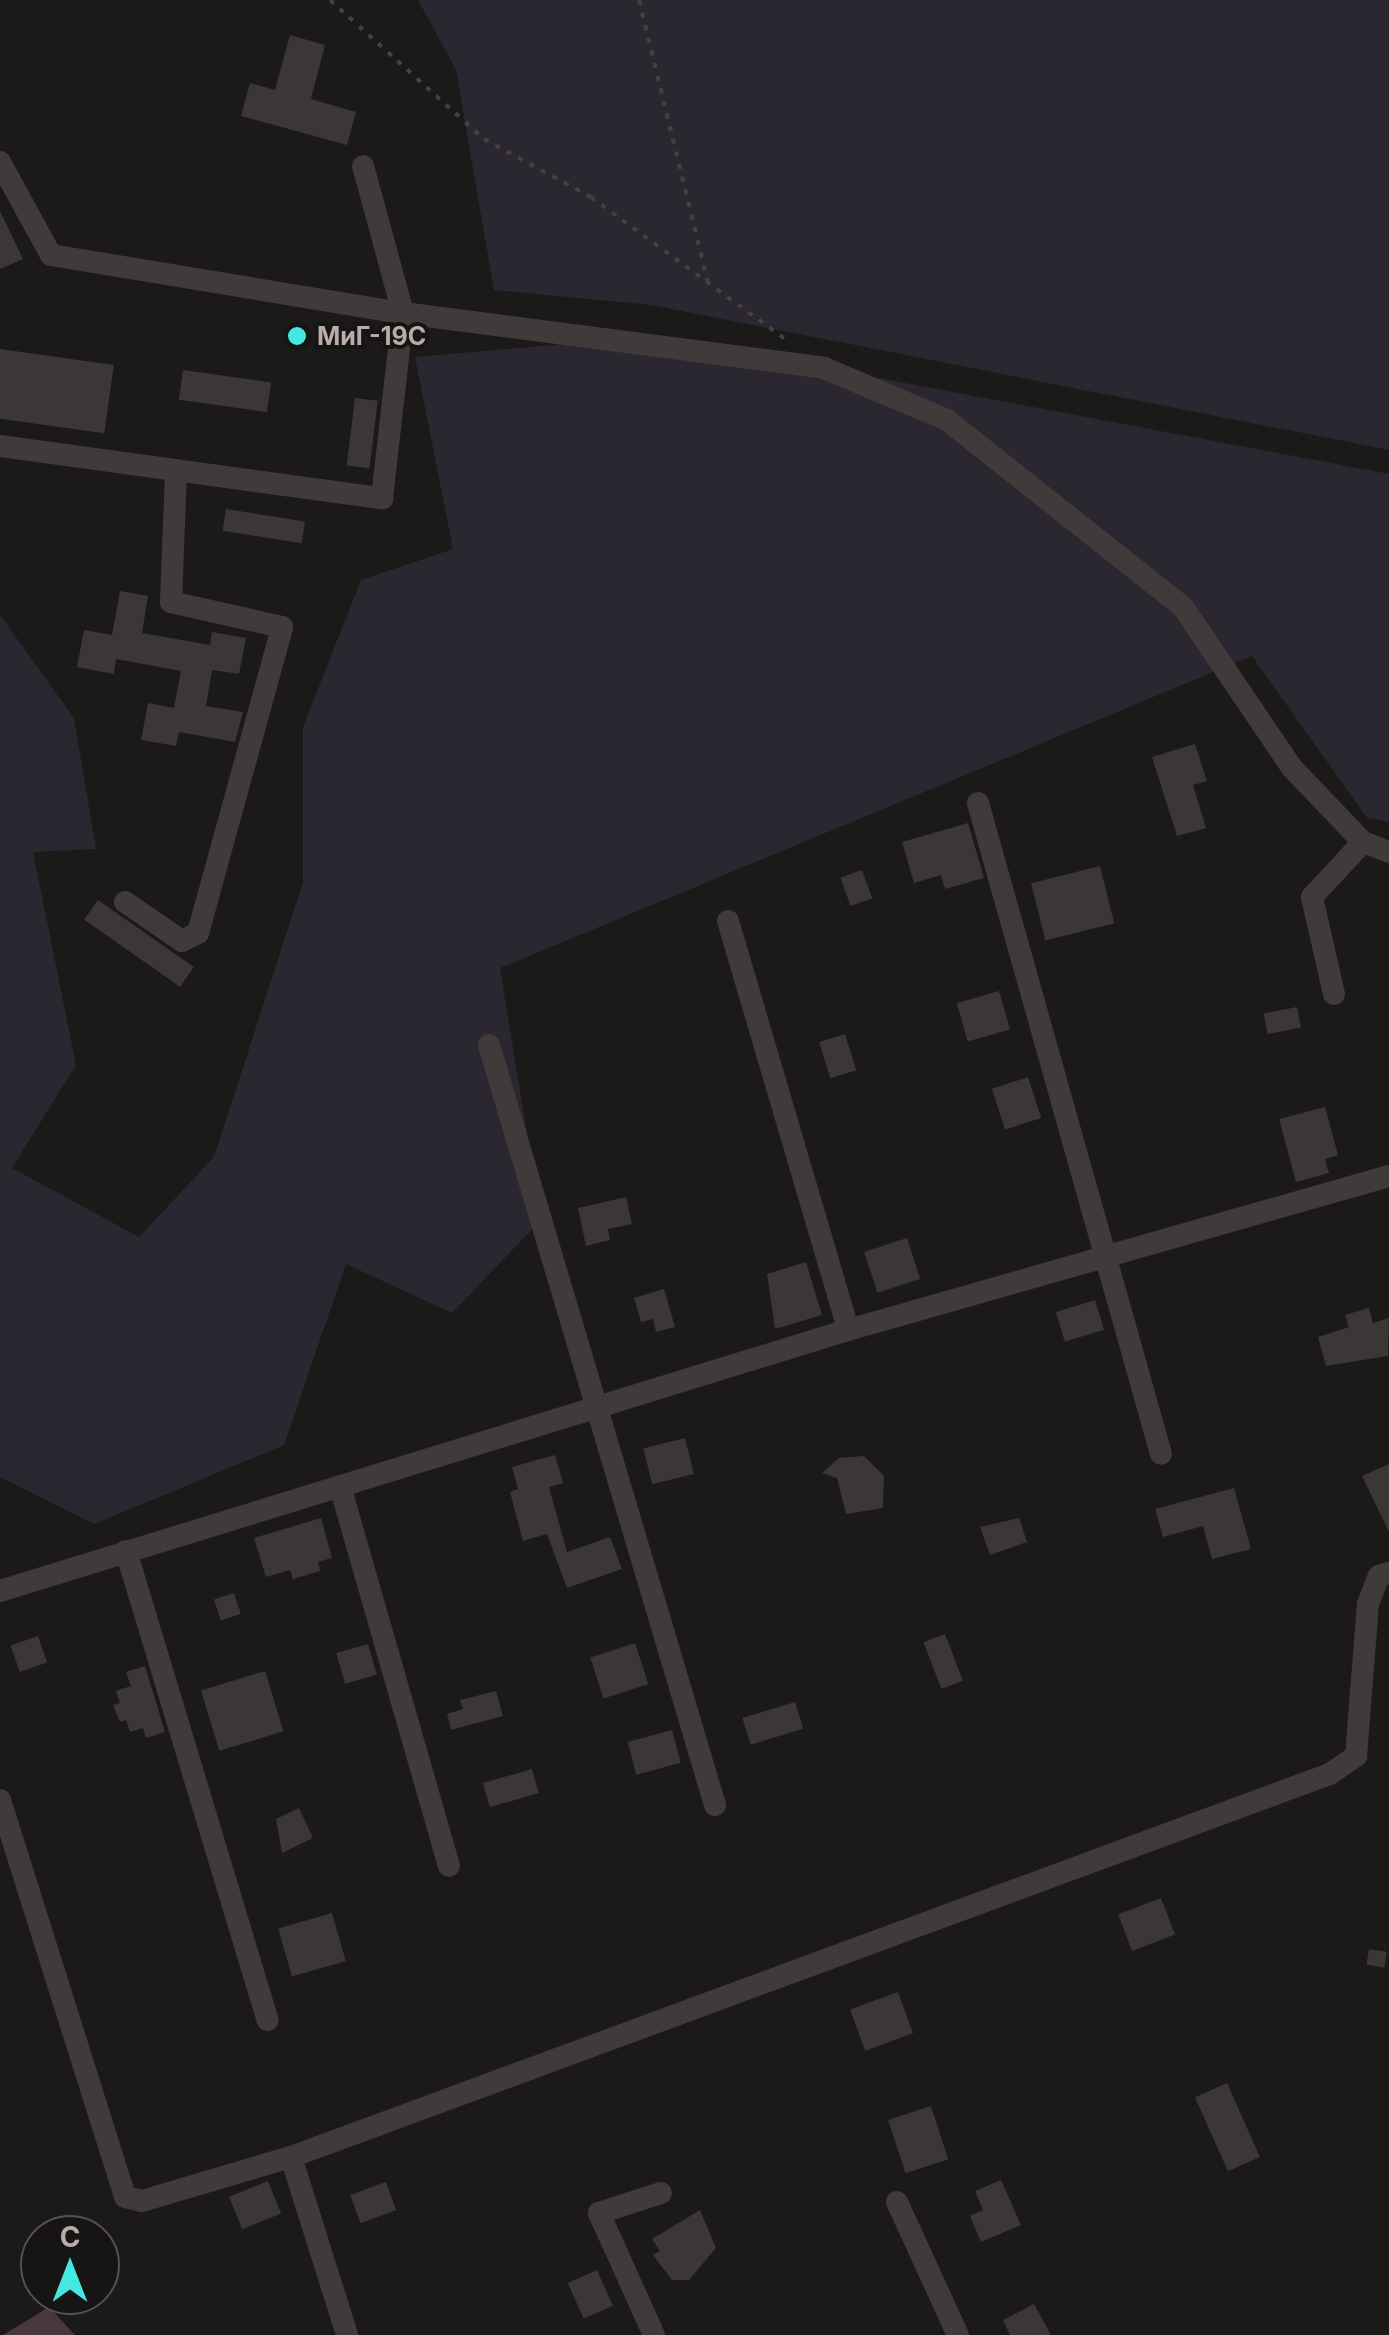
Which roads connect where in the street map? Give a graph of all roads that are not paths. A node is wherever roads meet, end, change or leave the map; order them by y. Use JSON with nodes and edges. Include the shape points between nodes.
{"nodes":[{"id":1,"x":0,"y":162,"type":"edge"},
{"id":2,"x":363,"y":166,"type":"dead end"},
{"id":3,"x":404,"y":313,"type":"junction"},
{"id":4,"x":0,"y":446,"type":"edge"},
{"id":5,"x":176,"y":470,"type":"junction"},
{"id":6,"x":978,"y":804,"type":"dead end"},
{"id":7,"x":1363,"y":842,"type":"junction"},
{"id":8,"x":1389,"y":852,"type":"edge"},
{"id":9,"x":126,"y":902,"type":"dead end"},
{"id":10,"x":728,"y":921,"type":"dead end"},
{"id":11,"x":1334,"y":994,"type":"dead end"},
{"id":12,"x":489,"y":1045,"type":"dead end"},
{"id":13,"x":1387,"y":1184,"type":"edge"},
{"id":14,"x":1104,"y":1258,"type":"junction"},
{"id":15,"x":848,"y":1330,"type":"junction"},
{"id":16,"x":596,"y":1409,"type":"junction"},
{"id":17,"x":1161,"y":1454,"type":"dead end"},
{"id":18,"x":340,"y":1486,"type":"junction"},
{"id":19,"x":126,"y":1551,"type":"junction"},
{"id":20,"x":1389,"y":1573,"type":"edge"},
{"id":21,"x":0,"y":1592,"type":"edge"},
{"id":22,"x":0,"y":1800,"type":"edge"},
{"id":23,"x":716,"y":1805,"type":"dead end"},
{"id":24,"x":449,"y":1866,"type":"dead end"},
{"id":25,"x":268,"y":2020,"type":"dead end"},
{"id":26,"x":291,"y":2157,"type":"junction"},
{"id":27,"x":661,"y":2194,"type":"dead end"},
{"id":28,"x":897,"y":2202,"type":"dead end"},
{"id":29,"x":346,"y":2335,"type":"edge"},
{"id":30,"x":654,"y":2335,"type":"edge"},
{"id":31,"x":958,"y":2335,"type":"edge"}],
"edges":[{"from":1,"to":3,"type":"street","via":[[52,254]]},
{"from":2,"to":3,"type":"street"},
{"from":3,"to":5,"type":"street","via":[[382,498]]},
{"from":3,"to":7,"type":"street","via":[[824,368],[947,420],[1183,606],[1292,768]]},
{"from":4,"to":5,"type":"street"},
{"from":5,"to":9,"type":"street","via":[[171,602],[282,627],[198,933],[182,942]]},
{"from":6,"to":14,"type":"street"},
{"from":7,"to":8,"type":"street"},
{"from":7,"to":11,"type":"street","via":[[1312,897]]},
{"from":10,"to":15,"type":"street"},
{"from":12,"to":16,"type":"street"},
{"from":13,"to":14,"type":"street"},
{"from":14,"to":15,"type":"street"},
{"from":14,"to":17,"type":"street"},
{"from":15,"to":16,"type":"street"},
{"from":16,"to":18,"type":"street"},
{"from":16,"to":23,"type":"street"},
{"from":18,"to":19,"type":"street"},
{"from":18,"to":24,"type":"street"},
{"from":19,"to":21,"type":"street"},
{"from":19,"to":25,"type":"street"},
{"from":20,"to":26,"type":"street","via":[[1379,1576],[1368,1604],[1356,1756],[1330,1774]]},
{"from":22,"to":26,"type":"street","via":[[126,2196],[142,2200]]},
{"from":26,"to":29,"type":"street"},
{"from":27,"to":30,"type":"street","via":[[598,2213]]},
{"from":28,"to":31,"type":"street"}]}
